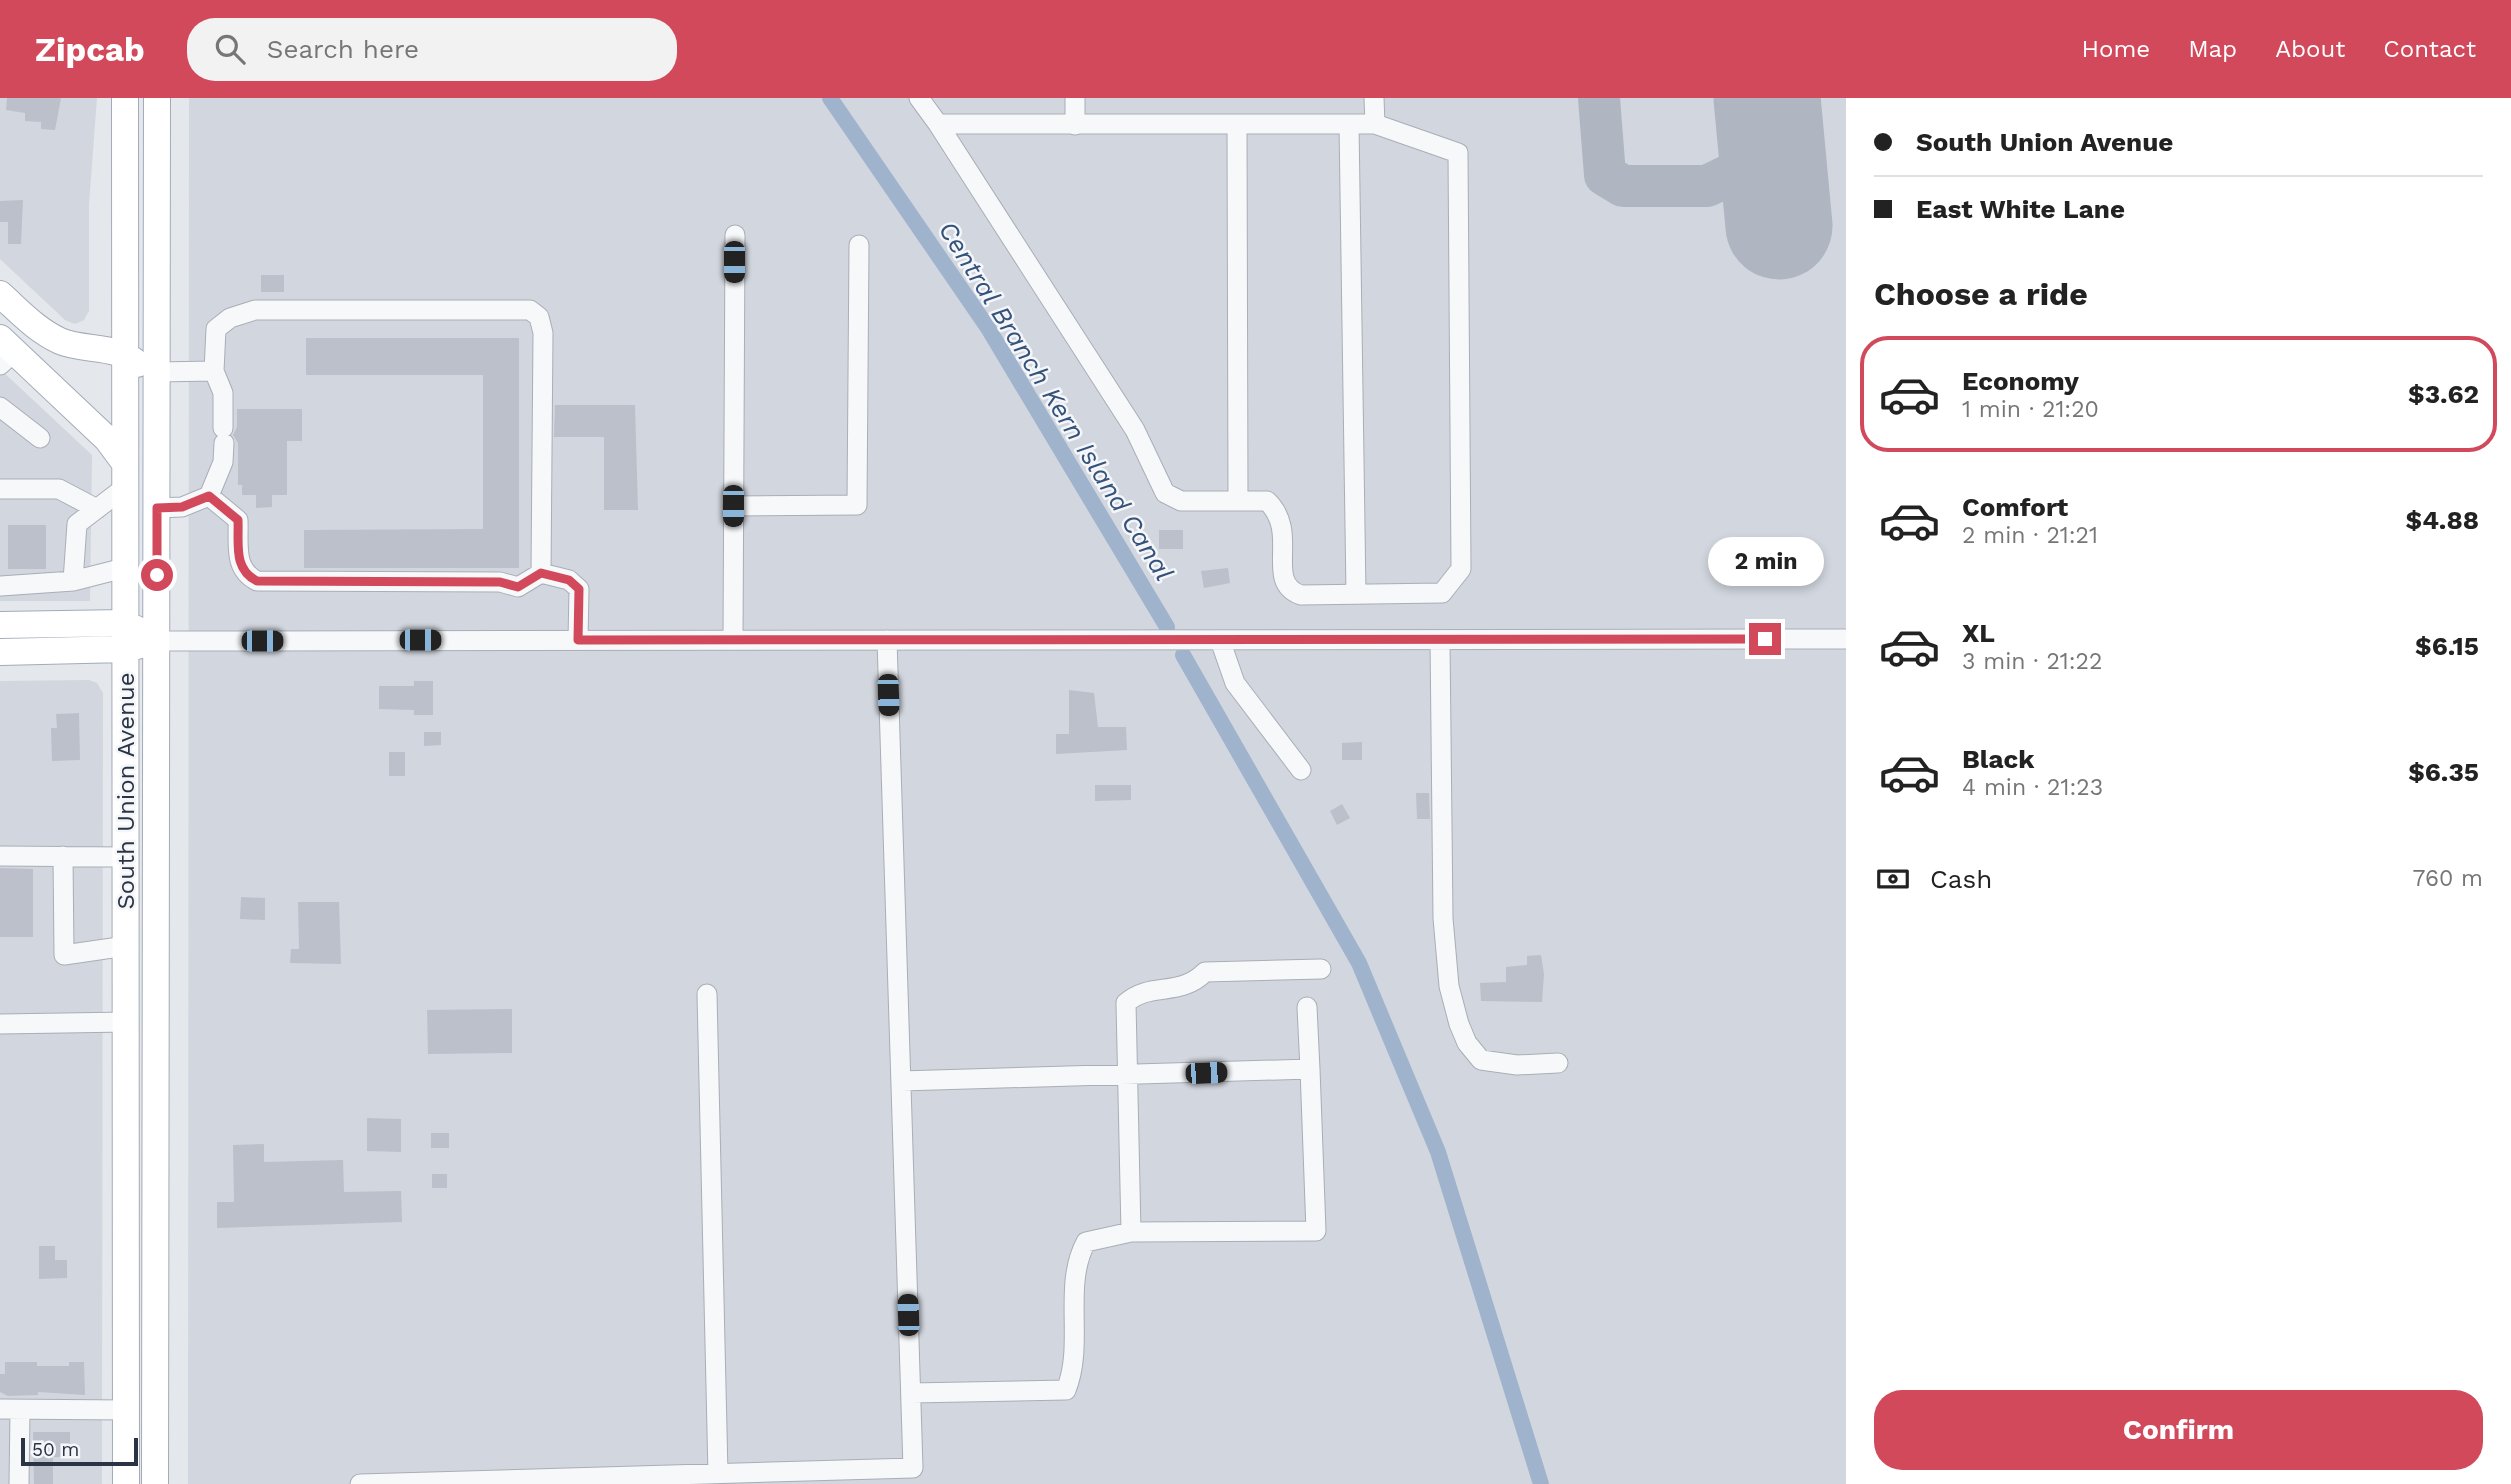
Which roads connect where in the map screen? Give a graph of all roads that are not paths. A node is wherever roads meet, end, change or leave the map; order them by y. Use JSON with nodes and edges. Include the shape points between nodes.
{"nodes":[{"id":1,"x":125,"y":98,"type":"edge"},
{"id":2,"x":157,"y":98,"type":"edge"},
{"id":3,"x":919,"y":98,"type":"edge"},
{"id":4,"x":1075,"y":98,"type":"edge"},
{"id":5,"x":1374,"y":98,"type":"edge"},
{"id":6,"x":938,"y":124,"type":"junction"},
{"id":7,"x":1349,"y":124,"type":"junction"},
{"id":8,"x":1375,"y":124,"type":"junction"},
{"id":9,"x":1075,"y":125,"type":"junction"},
{"id":10,"x":1237,"y":125,"type":"junction"},
{"id":11,"x":734,"y":235,"type":"dead end"},
{"id":12,"x":859,"y":245,"type":"dead end"},
{"id":13,"x":0,"y":294,"type":"edge"},
{"id":14,"x":5,"y":352,"type":"edge"},
{"id":15,"x":124,"y":355,"type":"junction"},
{"id":16,"x":214,"y":371,"type":"junction"},
{"id":17,"x":158,"y":372,"type":"junction"},
{"id":18,"x":0,"y":407,"type":"edge"},
{"id":19,"x":40,"y":438,"type":"dead end"},
{"id":20,"x":124,"y":475,"type":"junction"},
{"id":21,"x":0,"y":489,"type":"edge"},
{"id":22,"x":209,"y":496,"type":"junction"},
{"id":23,"x":1238,"y":501,"type":"junction"},
{"id":24,"x":733,"y":506,"type":"junction"},
{"id":25,"x":157,"y":508,"type":"junction"},
{"id":26,"x":97,"y":509,"type":"junction"},
{"id":27,"x":124,"y":568,"type":"junction"},
{"id":28,"x":541,"y":573,"type":"junction"},
{"id":29,"x":74,"y":581,"type":"junction"},
{"id":30,"x":1,"y":586,"type":"edge"},
{"id":31,"x":1356,"y":594,"type":"junction"},
{"id":32,"x":0,"y":625,"type":"edge"},
{"id":33,"x":125,"y":636,"type":"junction"},
{"id":34,"x":1846,"y":639,"type":"edge"},
{"id":35,"x":578,"y":640,"type":"junction"},
{"id":36,"x":733,"y":640,"type":"junction"},
{"id":37,"x":887,"y":640,"type":"junction"},
{"id":38,"x":1220,"y":640,"type":"junction"},
{"id":39,"x":1440,"y":640,"type":"junction"},
{"id":40,"x":157,"y":641,"type":"junction"},
{"id":41,"x":0,"y":652,"type":"edge"},
{"id":42,"x":1301,"y":769,"type":"dead end"},
{"id":43,"x":0,"y":856,"type":"edge"},
{"id":44,"x":63,"y":856,"type":"junction"},
{"id":45,"x":126,"y":857,"type":"junction"},
{"id":46,"x":126,"y":910,"type":"junction"},
{"id":47,"x":126,"y":946,"type":"junction"},
{"id":48,"x":1321,"y":969,"type":"dead end"},
{"id":49,"x":707,"y":994,"type":"dead end"},
{"id":50,"x":1307,"y":1007,"type":"dead end"},
{"id":51,"x":127,"y":1022,"type":"junction"},
{"id":52,"x":0,"y":1024,"type":"edge"},
{"id":53,"x":155,"y":1059,"type":"junction"},
{"id":54,"x":1558,"y":1063,"type":"dead end"},
{"id":55,"x":1310,"y":1069,"type":"junction"},
{"id":56,"x":1128,"y":1076,"type":"junction"},
{"id":57,"x":901,"y":1081,"type":"junction"},
{"id":58,"x":127,"y":1106,"type":"junction"},
{"id":59,"x":155,"y":1106,"type":"junction"},
{"id":60,"x":127,"y":1170,"type":"junction"},
{"id":61,"x":1130,"y":1232,"type":"junction"},
{"id":62,"x":155,"y":1319,"type":"junction"},
{"id":63,"x":911,"y":1392,"type":"junction"},
{"id":64,"x":0,"y":1409,"type":"edge"},
{"id":65,"x":20,"y":1410,"type":"junction"},
{"id":66,"x":126,"y":1417,"type":"junction"},
{"id":67,"x":718,"y":1474,"type":"junction"},
{"id":68,"x":914,"y":1476,"type":"edge"},
{"id":69,"x":19,"y":1484,"type":"edge"},
{"id":70,"x":126,"y":1484,"type":"edge"},
{"id":71,"x":140,"y":1484,"type":"edge"},
{"id":72,"x":155,"y":1484,"type":"edge"},
{"id":73,"x":360,"y":1484,"type":"edge"}],
"edges":[{"from":1,"to":15,"type":"main road","name":"South Union Avenue"},
{"from":2,"to":17,"type":"main road","name":"South Union Avenue"},
{"from":3,"to":6,"type":"street"},
{"from":4,"to":9,"type":"street"},
{"from":5,"to":8,"type":"street"},
{"from":6,"to":9,"type":"street"},
{"from":6,"to":23,"type":"street","via":[[1135,430],[1165,493],[1181,501]]},
{"from":7,"to":8,"type":"street"},
{"from":7,"to":10,"type":"street"},
{"from":7,"to":31,"type":"street"},
{"from":8,"to":31,"type":"street","via":[[1458,153],[1461,569],[1442,593]]},
{"from":9,"to":10,"type":"street"},
{"from":10,"to":23,"type":"street"},
{"from":11,"to":24,"type":"street"},
{"from":12,"to":24,"type":"street","via":[[857,505]]},
{"from":13,"to":15,"type":"main road","via":[[58,340]]},
{"from":14,"to":20,"type":"main road","via":[[107,439]]},
{"from":15,"to":20,"type":"main road","name":"South Union Avenue"},
{"from":15,"to":25,"type":"main road","via":[[137,363],[140,371],[147,479]]},
{"from":16,"to":17,"type":"street"},
{"from":16,"to":22,"type":"street","via":[[223,393],[223,462]]},
{"from":16,"to":28,"type":"street","via":[[216,330],[230,318],[255,310],[530,310],[539,317],[542,332]]},
{"from":17,"to":25,"type":"main road","name":"South Union Avenue"},
{"from":18,"to":19,"type":"street"},
{"from":20,"to":26,"type":"street"},
{"from":20,"to":27,"type":"main road","name":"South Union Avenue"},
{"from":21,"to":26,"type":"street","via":[[59,489]]},
{"from":22,"to":25,"type":"street","via":[[182,507]]},
{"from":22,"to":28,"type":"street","via":[[238,520],[240,565],[257,581],[500,582],[518,587]]},
{"from":23,"to":31,"type":"street","via":[[1267,501],[1278,511],[1283,523],[1283,581],[1290,591]]},
{"from":24,"to":36,"type":"street"},
{"from":25,"to":40,"type":"main road","name":"South Union Avenue"},
{"from":26,"to":29,"type":"street","via":[[77,524]]},
{"from":27,"to":29,"type":"street"},
{"from":27,"to":33,"type":"main road","name":"South Union Avenue"},
{"from":28,"to":35,"type":"street","via":[[569,580],[579,589]]},
{"from":29,"to":30,"type":"street"},
{"from":32,"to":33,"type":"main road"},
{"from":33,"to":40,"type":"main road"},
{"from":33,"to":41,"type":"main road"},
{"from":33,"to":45,"type":"main road","name":"South Union Avenue"},
{"from":34,"to":39,"type":"street"},
{"from":35,"to":36,"type":"street"},
{"from":35,"to":40,"type":"street"},
{"from":36,"to":37,"type":"street"},
{"from":37,"to":38,"type":"street"},
{"from":37,"to":57,"type":"street"},
{"from":38,"to":39,"type":"street"},
{"from":38,"to":42,"type":"street","via":[[1235,683]]},
{"from":39,"to":54,"type":"street","via":[[1443,919],[1459,1024],[1481,1060],[1517,1065]]},
{"from":40,"to":53,"type":"main road","name":"South Union Avenue"},
{"from":43,"to":44,"type":"street"},
{"from":44,"to":45,"type":"street"},
{"from":44,"to":47,"type":"street","via":[[64,955]]},
{"from":45,"to":46,"type":"main road","name":"South Union Avenue"},
{"from":46,"to":47,"type":"main road","name":"South Union Avenue"},
{"from":46,"to":53,"type":"main road","via":[[142,948],[142,1056]]},
{"from":47,"to":51,"type":"main road","name":"South Union Avenue"},
{"from":48,"to":56,"type":"street","via":[[1205,972],[1192,985],[1137,994],[1126,1003]]},
{"from":49,"to":67,"type":"street"},
{"from":50,"to":55,"type":"street"},
{"from":51,"to":52,"type":"street"},
{"from":51,"to":58,"type":"main road","name":"South Union Avenue"},
{"from":53,"to":59,"type":"main road","name":"South Union Avenue"},
{"from":55,"to":56,"type":"street"},
{"from":55,"to":61,"type":"street","via":[[1316,1231]]},
{"from":56,"to":57,"type":"street"},
{"from":56,"to":61,"type":"street"},
{"from":57,"to":63,"type":"street"},
{"from":58,"to":59,"type":"street"},
{"from":58,"to":60,"type":"main road","name":"South Union Avenue"},
{"from":59,"to":62,"type":"main road","name":"South Union Avenue"},
{"from":60,"to":62,"type":"main road","via":[[140,1176],[140,1294]]},
{"from":60,"to":66,"type":"main road","name":"South Union Avenue"},
{"from":61,"to":63,"type":"street","via":[[1086,1242],[1077,1259],[1073,1372],[1066,1391]]},
{"from":62,"to":72,"type":"main road","name":"South Union Avenue"},
{"from":63,"to":68,"type":"street"},
{"from":64,"to":65,"type":"street"},
{"from":65,"to":66,"type":"street"},
{"from":65,"to":69,"type":"street"},
{"from":66,"to":70,"type":"main road","name":"South Union Avenue"},
{"from":66,"to":71,"type":"main road","via":[[138,1448]]},
{"from":67,"to":68,"type":"street"},
{"from":67,"to":73,"type":"street"}]}
